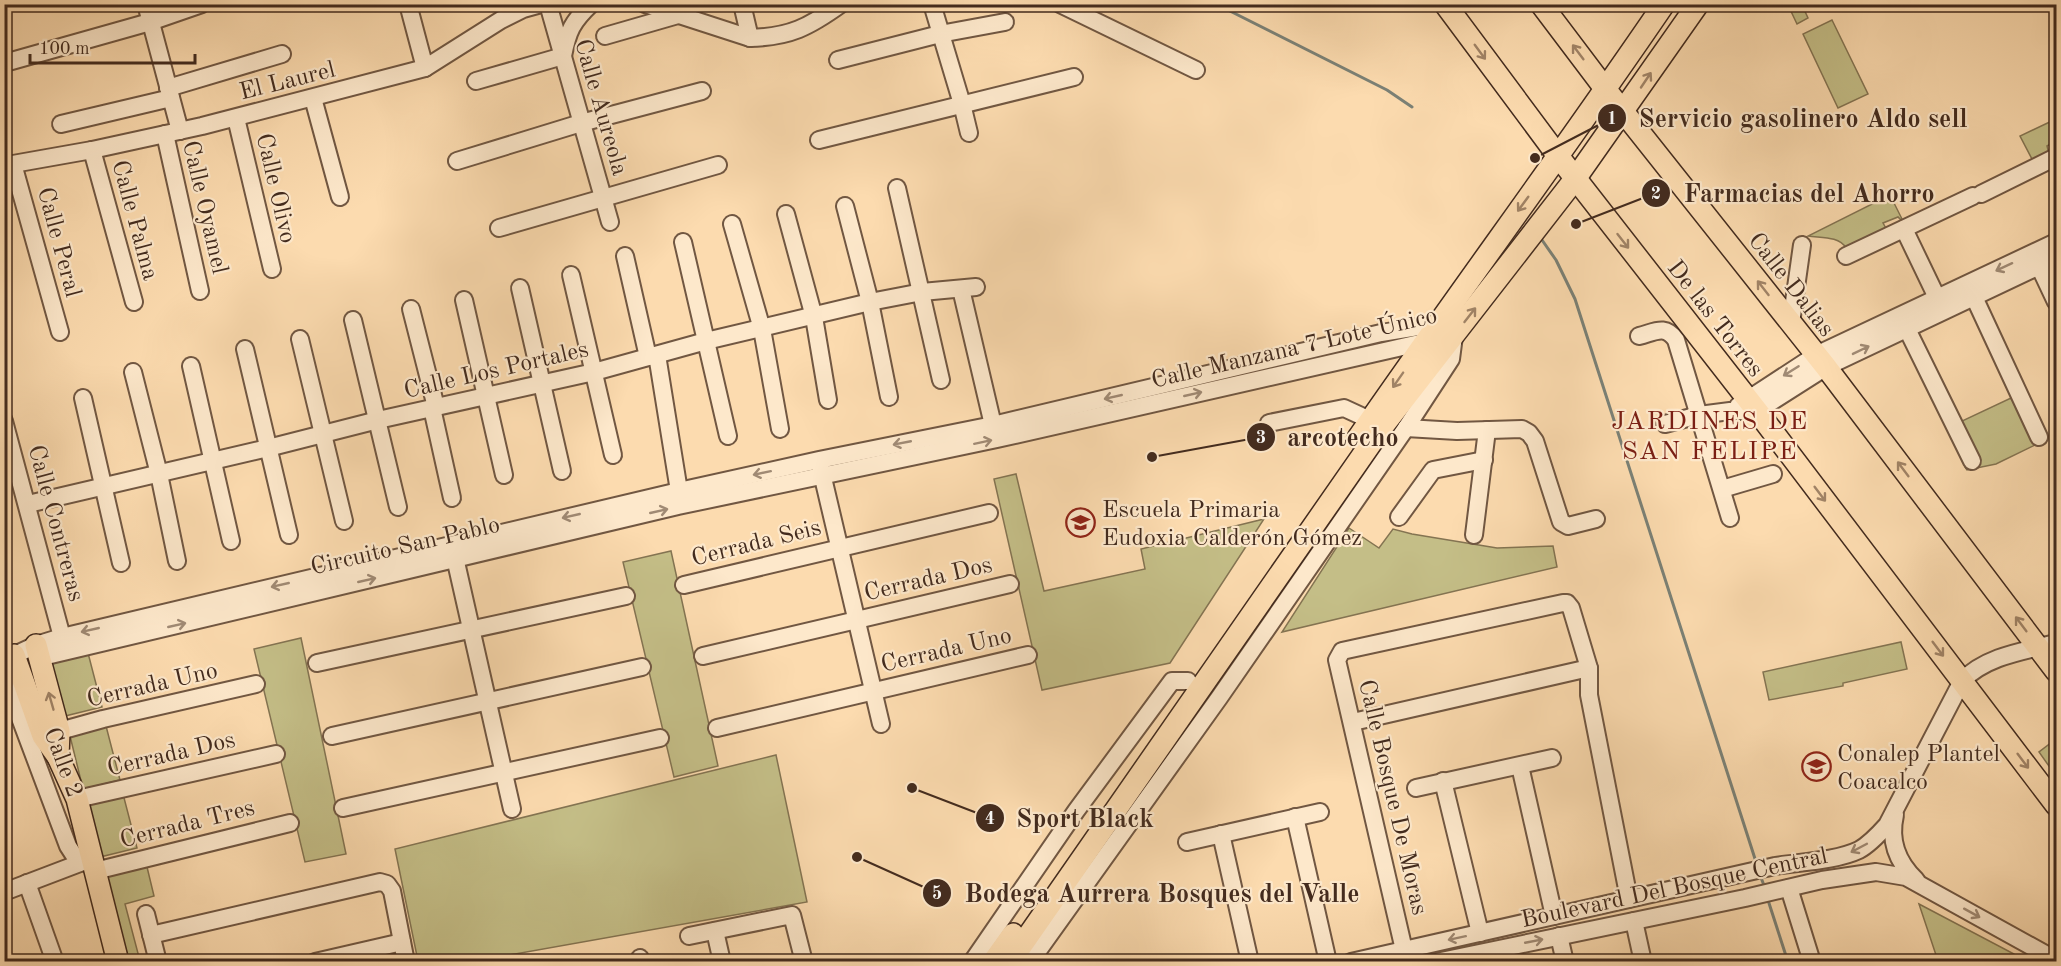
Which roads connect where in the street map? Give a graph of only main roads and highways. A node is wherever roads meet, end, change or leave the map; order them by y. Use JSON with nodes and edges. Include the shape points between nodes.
{"nodes":[{"id":1,"x":1445,"y":4,"type":"edge"},
{"id":2,"x":1541,"y":4,"type":"edge"},
{"id":3,"x":1664,"y":4,"type":"edge"},
{"id":4,"x":1698,"y":4,"type":"edge"},
{"id":5,"x":1606,"y":90,"type":"junction"},
{"id":6,"x":1624,"y":112,"type":"junction"},
{"id":7,"x":1558,"y":156,"type":"junction"},
{"id":8,"x":1575,"y":179,"type":"junction"},
{"id":9,"x":2048,"y":646,"type":"edge"},
{"id":10,"x":9,"y":670,"type":"edge"},
{"id":11,"x":2056,"y":671,"type":"edge"},
{"id":12,"x":51,"y":733,"type":"junction"},
{"id":13,"x":2056,"y":805,"type":"edge"},
{"id":14,"x":118,"y":962,"type":"edge"},
{"id":15,"x":993,"y":962,"type":"edge"},
{"id":16,"x":1010,"y":962,"type":"edge"}],
"edges":[{"from":1,"to":7,"type":"main road","name":"De las Torres","one_way":true},
{"from":5,"to":2,"type":"main road","name":"Calle Dalias","one_way":true},
{"from":3,"to":5,"type":"main road"},
{"from":6,"to":4,"type":"main road","one_way":true},
{"from":5,"to":6,"type":"main road","name":"Calle Dalias"},
{"from":5,"to":7,"type":"main road"},
{"from":6,"to":8,"type":"main road"},
{"from":9,"to":6,"type":"main road","name":"Calle Dalias","one_way":true},
{"from":7,"to":8,"type":"main road","name":"De las Torres"},
{"from":7,"to":15,"type":"main road","one_way":true,"via":[[1430,332]]},
{"from":8,"to":13,"type":"main road","name":"De las Torres","one_way":true,"via":[[1745,407]]},
{"from":16,"to":8,"type":"main road","one_way":true,"via":[[1383,426]]},
{"from":9,"to":11,"type":"main road","name":"Calle Dalias"},
{"from":10,"to":12,"type":"main road"},
{"from":12,"to":10,"type":"main road","name":"Circuito San Pablo","one_way":true,"via":[[37,652]]},
{"from":12,"to":14,"type":"main road","via":[[77,799],[89,864]]}]}
